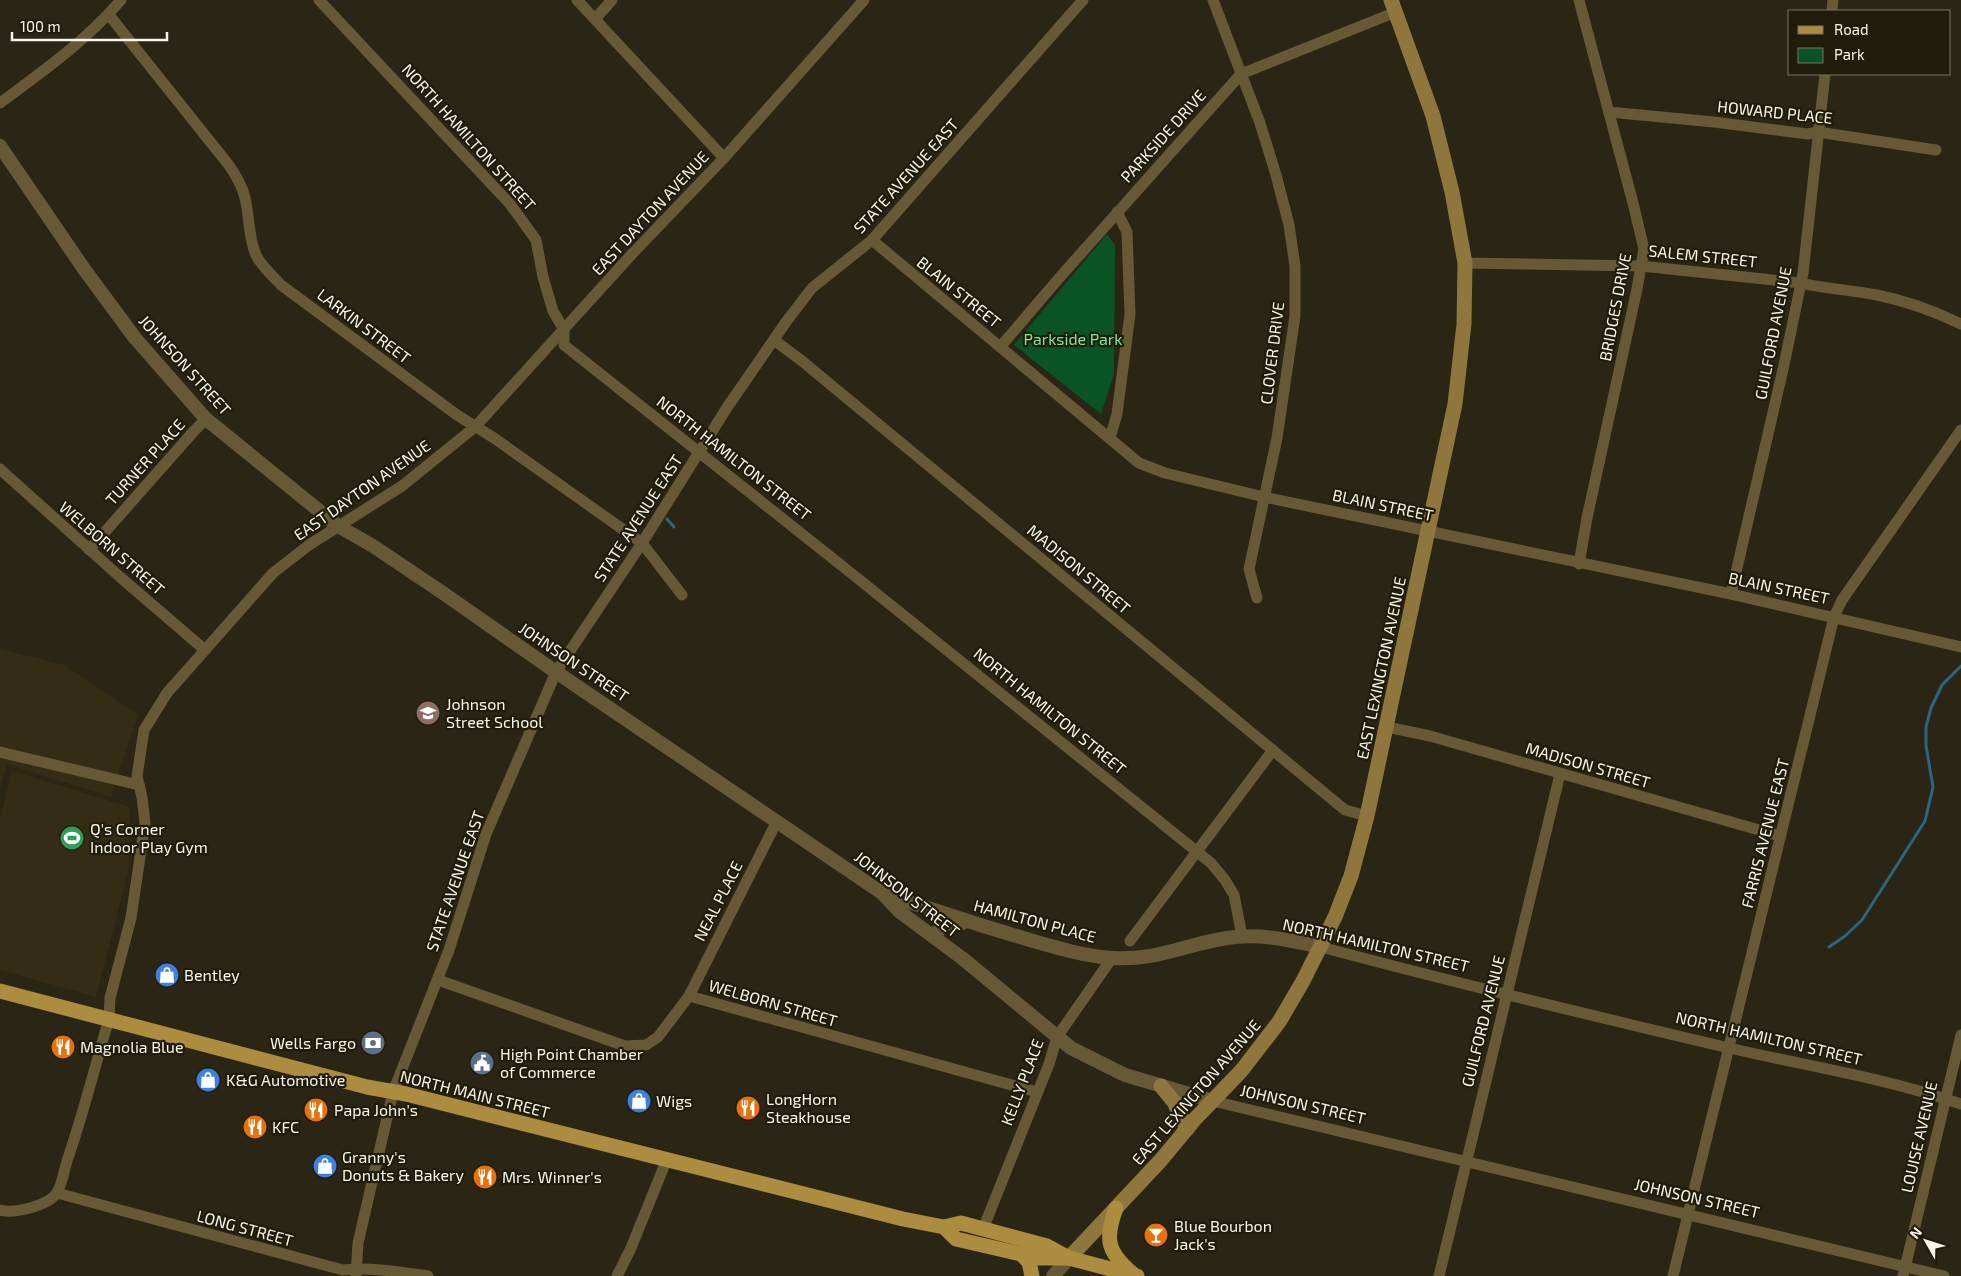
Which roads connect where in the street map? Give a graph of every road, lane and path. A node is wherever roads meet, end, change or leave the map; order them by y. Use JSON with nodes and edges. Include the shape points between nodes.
{"nodes":[{"id":1,"x":122,"y":0,"type":"edge"},
{"id":2,"x":320,"y":0,"type":"edge"},
{"id":3,"x":577,"y":0,"type":"edge"},
{"id":4,"x":612,"y":0,"type":"edge"},
{"id":5,"x":864,"y":0,"type":"edge"},
{"id":6,"x":1083,"y":0,"type":"edge"},
{"id":7,"x":1213,"y":0,"type":"edge"},
{"id":8,"x":1579,"y":0,"type":"edge"},
{"id":9,"x":1394,"y":6,"type":"edge"},
{"id":10,"x":109,"y":15,"type":"junction"},
{"id":11,"x":595,"y":19,"type":"junction"},
{"id":12,"x":1241,"y":74,"type":"junction"},
{"id":13,"x":1825,"y":75,"type":"edge"},
{"id":14,"x":0,"y":102,"type":"edge"},
{"id":15,"x":1609,"y":112,"type":"junction"},
{"id":16,"x":1818,"y":132,"type":"junction"},
{"id":17,"x":0,"y":146,"type":"edge"},
{"id":18,"x":1936,"y":150,"type":"dead end"},
{"id":19,"x":724,"y":158,"type":"junction"},
{"id":20,"x":1117,"y":212,"type":"junction"},
{"id":21,"x":872,"y":240,"type":"junction"},
{"id":22,"x":1466,"y":263,"type":"junction"},
{"id":23,"x":1641,"y":266,"type":"junction"},
{"id":24,"x":1801,"y":283,"type":"junction"},
{"id":25,"x":1961,"y":324,"type":"edge"},
{"id":26,"x":564,"y":330,"type":"junction"},
{"id":27,"x":774,"y":340,"type":"junction"},
{"id":28,"x":1001,"y":346,"type":"junction"},
{"id":29,"x":206,"y":419,"type":"junction"},
{"id":30,"x":475,"y":427,"type":"junction"},
{"id":31,"x":1961,"y":430,"type":"edge"},
{"id":32,"x":1110,"y":438,"type":"junction"},
{"id":33,"x":700,"y":453,"type":"junction"},
{"id":34,"x":0,"y":469,"type":"edge"},
{"id":35,"x":1264,"y":497,"type":"junction"},
{"id":36,"x":338,"y":526,"type":"junction"},
{"id":37,"x":1428,"y":531,"type":"junction"},
{"id":38,"x":642,"y":542,"type":"junction"},
{"id":39,"x":89,"y":550,"type":"junction"},
{"id":40,"x":1579,"y":564,"type":"junction"},
{"id":41,"x":1732,"y":594,"type":"junction"},
{"id":42,"x":682,"y":595,"type":"dead end"},
{"id":43,"x":1257,"y":598,"type":"dead end"},
{"id":44,"x":1834,"y":617,"type":"junction"},
{"id":45,"x":1961,"y":647,"type":"edge"},
{"id":46,"x":205,"y":650,"type":"junction"},
{"id":47,"x":556,"y":672,"type":"junction"},
{"id":48,"x":1387,"y":727,"type":"junction"},
{"id":49,"x":1273,"y":750,"type":"junction"},
{"id":50,"x":0,"y":752,"type":"edge"},
{"id":51,"x":1560,"y":774,"type":"junction"},
{"id":52,"x":139,"y":786,"type":"junction"},
{"id":53,"x":1367,"y":816,"type":"junction"},
{"id":54,"x":777,"y":821,"type":"junction"},
{"id":55,"x":1780,"y":836,"type":"junction"},
{"id":56,"x":1197,"y":852,"type":"junction"},
{"id":57,"x":882,"y":893,"type":"junction"},
{"id":58,"x":971,"y":923,"type":"junction"},
{"id":59,"x":933,"y":936,"type":"junction"},
{"id":60,"x":1242,"y":936,"type":"junction"},
{"id":61,"x":1130,"y":941,"type":"dead end"},
{"id":62,"x":1321,"y":947,"type":"junction"},
{"id":63,"x":1112,"y":958,"type":"junction"},
{"id":64,"x":438,"y":980,"type":"junction"},
{"id":65,"x":0,"y":991,"type":"edge"},
{"id":66,"x":1506,"y":994,"type":"junction"},
{"id":67,"x":689,"y":996,"type":"junction"},
{"id":68,"x":109,"y":1019,"type":"junction"},
{"id":69,"x":1961,"y":1035,"type":"edge"},
{"id":70,"x":1057,"y":1037,"type":"junction"},
{"id":71,"x":1730,"y":1048,"type":"junction"},
{"id":72,"x":1160,"y":1086,"type":"junction"},
{"id":73,"x":393,"y":1092,"type":"junction"},
{"id":74,"x":1037,"y":1092,"type":"junction"},
{"id":75,"x":1946,"y":1099,"type":"junction"},
{"id":76,"x":1213,"y":1101,"type":"junction"},
{"id":77,"x":1961,"y":1104,"type":"edge"},
{"id":78,"x":1187,"y":1128,"type":"junction"},
{"id":79,"x":667,"y":1159,"type":"junction"},
{"id":80,"x":1466,"y":1161,"type":"junction"},
{"id":81,"x":57,"y":1193,"type":"junction"},
{"id":82,"x":1116,"y":1208,"type":"junction"},
{"id":83,"x":0,"y":1210,"type":"edge"},
{"id":84,"x":1689,"y":1215,"type":"junction"},
{"id":85,"x":944,"y":1227,"type":"junction"},
{"id":86,"x":983,"y":1229,"type":"junction"},
{"id":87,"x":1021,"y":1254,"type":"junction"},
{"id":88,"x":1069,"y":1258,"type":"junction"},
{"id":89,"x":1904,"y":1271,"type":"edge"},
{"id":90,"x":356,"y":1272,"type":"edge"},
{"id":91,"x":428,"y":1276,"type":"edge"},
{"id":92,"x":617,"y":1276,"type":"edge"},
{"id":93,"x":1032,"y":1276,"type":"edge"},
{"id":94,"x":1053,"y":1276,"type":"edge"},
{"id":95,"x":1136,"y":1276,"type":"edge"},
{"id":96,"x":1439,"y":1276,"type":"edge"},
{"id":97,"x":1673,"y":1276,"type":"edge"},
{"id":98,"x":1944,"y":1276,"type":"edge"}],
"edges":[{"from":1,"to":10,"type":"street"},
{"from":2,"to":26,"type":"street","name":"NORTH HAMILTON STREET","via":[[510,204],[536,240],[553,311]]},
{"from":3,"to":11,"type":"street"},
{"from":4,"to":11,"type":"street"},
{"from":5,"to":19,"type":"street","name":"EAST DAYTON AVENUE"},
{"from":6,"to":21,"type":"street","name":"STATE AVENUE EAST"},
{"from":7,"to":12,"type":"street","name":"CLOVER DRIVE"},
{"from":8,"to":15,"type":"street","name":"BRIDGES DRIVE"},
{"from":9,"to":12,"type":"street","name":"PARKSIDE DRIVE"},
{"from":9,"to":22,"type":"main road","name":"EAST LEXINGTON AVENUE","via":[[1433,116]]},
{"from":10,"to":14,"type":"street","via":[[59,59]]},
{"from":10,"to":30,"type":"street","name":"LARKIN STREET","via":[[239,180],[246,200],[249,237],[256,258],[289,291]]},
{"from":11,"to":19,"type":"street"},
{"from":12,"to":20,"type":"street","name":"PARKSIDE DRIVE"},
{"from":12,"to":35,"type":"street","name":"CLOVER DRIVE","via":[[1276,176],[1289,225],[1295,266],[1295,316],[1277,438]]},
{"from":13,"to":16,"type":"street","name":"GUILFORD AVENUE"},
{"from":15,"to":16,"type":"street","name":"HOWARD PLACE","via":[[1808,134]]},
{"from":15,"to":23,"type":"street","name":"BRIDGES DRIVE","via":[[1644,249]]},
{"from":16,"to":18,"type":"street","name":"HOWARD PLACE"},
{"from":16,"to":24,"type":"street","name":"GUILFORD AVENUE"},
{"from":17,"to":29,"type":"street","name":"JOHNSON STREET","via":[[135,338]]},
{"from":19,"to":26,"type":"street","name":"EAST DAYTON AVENUE"},
{"from":20,"to":28,"type":"street","name":"PARKSIDE DRIVE"},
{"from":20,"to":32,"type":"street","via":[[1127,232],[1130,314],[1117,414]]},
{"from":21,"to":27,"type":"street","name":"STATE AVENUE EAST","via":[[812,288]]},
{"from":21,"to":28,"type":"street","name":"BLAIN STREET"},
{"from":22,"to":23,"type":"street","name":"SALEM STREET"},
{"from":22,"to":37,"type":"main road","name":"EAST LEXINGTON AVENUE","via":[[1460,372]]},
{"from":23,"to":24,"type":"street","name":"SALEM STREET"},
{"from":23,"to":40,"type":"street","name":"BRIDGES DRIVE"},
{"from":24,"to":25,"type":"street","name":"SALEM STREET","via":[[1922,306]]},
{"from":24,"to":41,"type":"street","name":"GUILFORD AVENUE"},
{"from":26,"to":30,"type":"street","name":"EAST DAYTON AVENUE"},
{"from":26,"to":33,"type":"street","name":"NORTH HAMILTON STREET","via":[[564,345]]},
{"from":27,"to":33,"type":"street","name":"STATE AVENUE EAST"},
{"from":27,"to":49,"type":"street","name":"MADISON STREET"},
{"from":28,"to":32,"type":"street","name":"BLAIN STREET"},
{"from":29,"to":36,"type":"street","name":"JOHNSON STREET"},
{"from":29,"to":39,"type":"street","name":"TURNER PLACE"},
{"from":30,"to":36,"type":"street","name":"EAST DAYTON AVENUE","via":[[402,486]]},
{"from":30,"to":38,"type":"street","name":"LARKIN STREET"},
{"from":31,"to":44,"type":"street","name":"FARRIS AVENUE EAST","via":[[1842,600]]},
{"from":32,"to":35,"type":"street","name":"BLAIN STREET","via":[[1139,463],[1165,473]]},
{"from":33,"to":38,"type":"street","name":"STATE AVENUE EAST"},
{"from":33,"to":56,"type":"street","name":"NORTH HAMILTON STREET"},
{"from":34,"to":39,"type":"street","name":"WELBORN STREET"},
{"from":35,"to":37,"type":"street","name":"BLAIN STREET"},
{"from":35,"to":43,"type":"street","name":"CLOVER DRIVE","via":[[1249,569]]},
{"from":36,"to":46,"type":"street","name":"EAST DAYTON AVENUE","via":[[273,573]]},
{"from":36,"to":47,"type":"street","name":"JOHNSON STREET","via":[[373,546]]},
{"from":37,"to":40,"type":"street","name":"BLAIN STREET"},
{"from":37,"to":48,"type":"main road","name":"EAST LEXINGTON AVENUE"},
{"from":38,"to":42,"type":"street","name":"LARKIN STREET"},
{"from":38,"to":47,"type":"street","name":"STATE AVENUE EAST"},
{"from":39,"to":46,"type":"street","name":"WELBORN STREET"},
{"from":40,"to":41,"type":"street","name":"BLAIN STREET"},
{"from":41,"to":44,"type":"street","name":"BLAIN STREET"},
{"from":44,"to":45,"type":"street","name":"BLAIN STREET"},
{"from":44,"to":55,"type":"street","name":"FARRIS AVENUE EAST"},
{"from":46,"to":52,"type":"street","name":"EAST DAYTON AVENUE","via":[[168,693],[144,730],[137,776]]},
{"from":47,"to":54,"type":"street","name":"JOHNSON STREET"},
{"from":47,"to":64,"type":"street","name":"STATE AVENUE EAST","via":[[486,834]]},
{"from":48,"to":51,"type":"street","name":"MADISON STREET","via":[[1430,736]]},
{"from":48,"to":53,"type":"main road","name":"EAST LEXINGTON AVENUE"},
{"from":49,"to":53,"type":"street","name":"MADISON STREET","via":[[1345,810]]},
{"from":49,"to":56,"type":"street"},
{"from":50,"to":52,"type":"street"},
{"from":51,"to":55,"type":"street","name":"MADISON STREET"},
{"from":51,"to":66,"type":"street","name":"GUILFORD AVENUE"},
{"from":52,"to":68,"type":"street","name":"EAST DAYTON AVENUE","via":[[145,823],[131,918],[110,998]]},
{"from":53,"to":62,"type":"main road","name":"EAST LEXINGTON AVENUE","via":[[1351,876]]},
{"from":54,"to":57,"type":"street","name":"JOHNSON STREET"},
{"from":54,"to":67,"type":"street","name":"NEAL PLACE"},
{"from":55,"to":71,"type":"street","name":"FARRIS AVENUE EAST"},
{"from":56,"to":60,"type":"street","name":"NORTH HAMILTON STREET","via":[[1211,862],[1234,895]]},
{"from":56,"to":61,"type":"street"},
{"from":57,"to":58,"type":"street","name":"HAMILTON PLACE"},
{"from":57,"to":59,"type":"street","name":"JOHNSON STREET","via":[[900,912]]},
{"from":58,"to":59,"type":"street","via":[[945,924]]},
{"from":58,"to":63,"type":"street","name":"HAMILTON PLACE","via":[[1060,949]]},
{"from":59,"to":70,"type":"street","name":"JOHNSON STREET"},
{"from":60,"to":62,"type":"street","name":"NORTH HAMILTON STREET","via":[[1286,939]]},
{"from":60,"to":63,"type":"street","name":"HAMILTON PLACE","via":[[1153,956]]},
{"from":62,"to":66,"type":"street","name":"NORTH HAMILTON STREET"},
{"from":62,"to":76,"type":"main road","name":"EAST LEXINGTON AVENUE","via":[[1279,1022]]},
{"from":63,"to":70,"type":"street","name":"KELLY PLACE"},
{"from":64,"to":67,"type":"street","name":"WELBORN STREET","via":[[625,1046],[646,1045],[658,1037]]},
{"from":64,"to":73,"type":"street","name":"STATE AVENUE EAST"},
{"from":65,"to":68,"type":"main road","name":"NORTH MAIN STREET"},
{"from":66,"to":71,"type":"street","name":"NORTH HAMILTON STREET"},
{"from":66,"to":80,"type":"street","name":"GUILFORD AVENUE"},
{"from":67,"to":74,"type":"street","name":"WELBORN STREET"},
{"from":68,"to":73,"type":"main road","name":"NORTH MAIN STREET"},
{"from":68,"to":81,"type":"street","name":"EAST DAYTON AVENUE"},
{"from":69,"to":75,"type":"street","name":"LOUISE AVENUE"},
{"from":70,"to":72,"type":"street","name":"JOHNSON STREET","via":[[1071,1048],[1126,1076]]},
{"from":70,"to":74,"type":"street","name":"KELLY PLACE"},
{"from":71,"to":75,"type":"street","name":"NORTH HAMILTON STREET","via":[[1884,1081]]},
{"from":71,"to":84,"type":"street","name":"FARRIS AVENUE EAST"},
{"from":72,"to":76,"type":"street","name":"JOHNSON STREET"},
{"from":72,"to":78,"type":"main road","via":[[1174,1102]]},
{"from":73,"to":79,"type":"main road","name":"NORTH MAIN STREET"},
{"from":73,"to":90,"type":"street","name":"STATE AVENUE EAST","via":[[358,1243]]},
{"from":74,"to":86,"type":"street","name":"KELLY PLACE"},
{"from":75,"to":77,"type":"street","name":"NORTH HAMILTON STREET"},
{"from":75,"to":89,"type":"street","name":"LOUISE AVENUE"},
{"from":76,"to":78,"type":"main road","name":"EAST LEXINGTON AVENUE"},
{"from":76,"to":80,"type":"street","name":"JOHNSON STREET"},
{"from":78,"to":82,"type":"main road","name":"EAST LEXINGTON AVENUE"},
{"from":79,"to":85,"type":"main road","name":"NORTH MAIN STREET"},
{"from":79,"to":92,"type":"street"},
{"from":80,"to":84,"type":"street","name":"JOHNSON STREET"},
{"from":80,"to":96,"type":"street","name":"GUILFORD AVENUE"},
{"from":81,"to":83,"type":"street","via":[[46,1203],[15,1212]]},
{"from":81,"to":90,"type":"street","name":"LONG STREET"},
{"from":82,"to":88,"type":"main road","name":"EAST LEXINGTON AVENUE"},
{"from":82,"to":95,"type":"main road","via":[[1109,1226],[1108,1241],[1120,1263]]},
{"from":84,"to":89,"type":"street","name":"JOHNSON STREET"},
{"from":84,"to":97,"type":"street","name":"FARRIS AVENUE EAST"},
{"from":85,"to":86,"type":"main road","name":"NORTH MAIN STREET","via":[[961,1224]]},
{"from":85,"to":87,"type":"main road","name":"NORTH MAIN STREET","via":[[956,1239]]},
{"from":86,"to":88,"type":"main road","name":"NORTH MAIN STREET","via":[[1047,1246]]},
{"from":87,"to":88,"type":"main road","name":"NORTH MAIN STREET","via":[[1038,1258]]},
{"from":87,"to":93,"type":"main road","via":[[1029,1262]]},
{"from":88,"to":94,"type":"street"},
{"from":88,"to":95,"type":"main road","name":"NORTH MAIN STREET"},
{"from":89,"to":98,"type":"street","name":"JOHNSON STREET"},
{"from":90,"to":91,"type":"street","name":"LONG STREET","via":[[393,1270]]}]}
